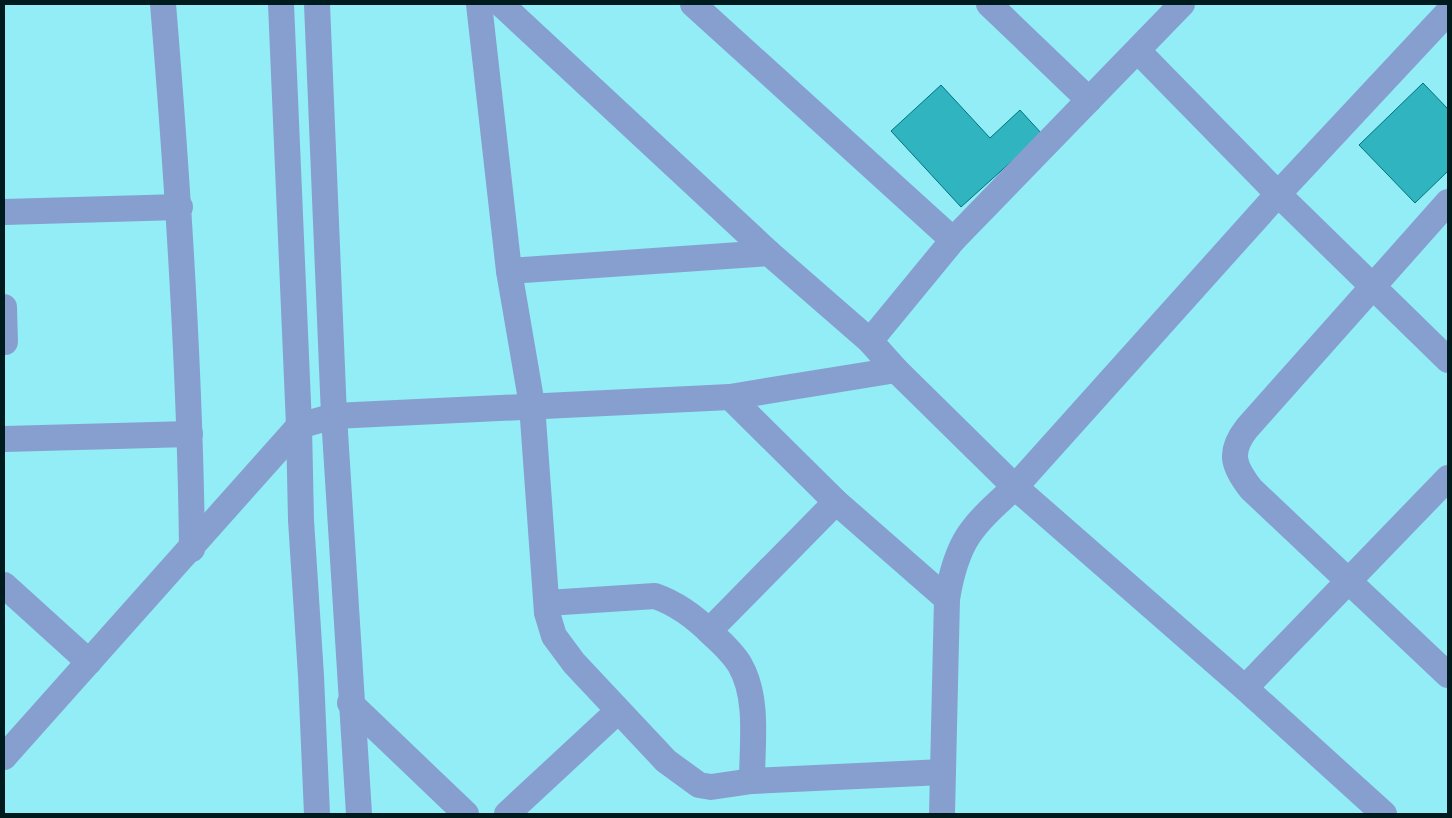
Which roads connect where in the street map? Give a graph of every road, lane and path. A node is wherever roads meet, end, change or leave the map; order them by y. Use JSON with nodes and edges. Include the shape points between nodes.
{"nodes":[{"id":1,"x":163,"y":4,"type":"edge"},
{"id":2,"x":281,"y":4,"type":"edge"},
{"id":3,"x":317,"y":4,"type":"edge"},
{"id":4,"x":479,"y":4,"type":"edge"},
{"id":5,"x":693,"y":4,"type":"edge"},
{"id":6,"x":990,"y":4,"type":"edge"},
{"id":7,"x":1182,"y":4,"type":"edge"},
{"id":8,"x":508,"y":6,"type":"edge"},
{"id":9,"x":1448,"y":12,"type":"edge"},
{"id":10,"x":1138,"y":51,"type":"junction"},
{"id":11,"x":1089,"y":100,"type":"junction"},
{"id":12,"x":1278,"y":194,"type":"junction"},
{"id":13,"x":1448,"y":202,"type":"edge"},
{"id":14,"x":180,"y":207,"type":"junction"},
{"id":15,"x":4,"y":212,"type":"edge"},
{"id":16,"x":954,"y":240,"type":"junction"},
{"id":17,"x":769,"y":253,"type":"junction"},
{"id":18,"x":509,"y":271,"type":"junction"},
{"id":19,"x":1372,"y":286,"type":"junction"},
{"id":20,"x":4,"y":307,"type":"edge"},
{"id":21,"x":870,"y":341,"type":"junction"},
{"id":22,"x":5,"y":342,"type":"dead end"},
{"id":23,"x":1448,"y":360,"type":"edge"},
{"id":24,"x":896,"y":370,"type":"junction"},
{"id":25,"x":730,"y":397,"type":"junction"},
{"id":26,"x":532,"y":405,"type":"junction"},
{"id":27,"x":334,"y":416,"type":"junction"},
{"id":28,"x":299,"y":426,"type":"junction"},
{"id":29,"x":190,"y":434,"type":"junction"},
{"id":30,"x":4,"y":438,"type":"edge"},
{"id":31,"x":1448,"y":478,"type":"edge"},
{"id":32,"x":1015,"y":487,"type":"junction"},
{"id":33,"x":836,"y":502,"type":"junction"},
{"id":34,"x":192,"y":549,"type":"junction"},
{"id":35,"x":1348,"y":582,"type":"junction"},
{"id":36,"x":4,"y":585,"type":"edge"},
{"id":37,"x":947,"y":599,"type":"junction"},
{"id":38,"x":547,"y":603,"type":"junction"},
{"id":39,"x":709,"y":631,"type":"junction"},
{"id":40,"x":89,"y":662,"type":"junction"},
{"id":41,"x":1448,"y":675,"type":"edge"},
{"id":42,"x":1245,"y":688,"type":"junction"},
{"id":43,"x":350,"y":703,"type":"junction"},
{"id":44,"x":618,"y":711,"type":"junction"},
{"id":45,"x":4,"y":756,"type":"edge"},
{"id":46,"x":943,"y":772,"type":"junction"},
{"id":47,"x":752,"y":781,"type":"junction"},
{"id":48,"x":317,"y":814,"type":"edge"},
{"id":49,"x":359,"y":814,"type":"edge"},
{"id":50,"x":466,"y":814,"type":"edge"},
{"id":51,"x":507,"y":814,"type":"edge"},
{"id":52,"x":942,"y":814,"type":"edge"},
{"id":53,"x":1384,"y":814,"type":"edge"}],
"edges":[{"from":1,"to":14,"type":"street"},
{"from":2,"to":28,"type":"street"},
{"from":3,"to":27,"type":"street"},
{"from":4,"to":18,"type":"street"},
{"from":5,"to":16,"type":"street"},
{"from":6,"to":11,"type":"street"},
{"from":7,"to":10,"type":"street"},
{"from":8,"to":17,"type":"street"},
{"from":9,"to":12,"type":"street"},
{"from":10,"to":11,"type":"street"},
{"from":10,"to":12,"type":"street"},
{"from":11,"to":16,"type":"street"},
{"from":12,"to":19,"type":"street"},
{"from":12,"to":32,"type":"street"},
{"from":13,"to":19,"type":"street"},
{"from":14,"to":15,"type":"street"},
{"from":14,"to":29,"type":"street"},
{"from":16,"to":21,"type":"street"},
{"from":17,"to":18,"type":"street"},
{"from":17,"to":21,"type":"street"},
{"from":18,"to":26,"type":"street"},
{"from":19,"to":23,"type":"street"},
{"from":19,"to":35,"type":"street","via":[[1247,428],[1235,452],[1236,466],[1251,489]]},
{"from":20,"to":22,"type":"street"},
{"from":21,"to":24,"type":"street"},
{"from":24,"to":25,"type":"street"},
{"from":24,"to":32,"type":"street"},
{"from":25,"to":26,"type":"street"},
{"from":25,"to":33,"type":"street"},
{"from":26,"to":27,"type":"street"},
{"from":26,"to":38,"type":"street"},
{"from":27,"to":28,"type":"street"},
{"from":27,"to":43,"type":"street"},
{"from":28,"to":34,"type":"street"},
{"from":28,"to":48,"type":"street"},
{"from":29,"to":30,"type":"street"},
{"from":29,"to":34,"type":"street"},
{"from":31,"to":35,"type":"street"},
{"from":32,"to":37,"type":"street","via":[[977,522],[964,540],[952,569]]},
{"from":32,"to":42,"type":"street"},
{"from":33,"to":37,"type":"street"},
{"from":33,"to":39,"type":"street"},
{"from":34,"to":40,"type":"street"},
{"from":35,"to":41,"type":"street"},
{"from":35,"to":42,"type":"street"},
{"from":36,"to":40,"type":"street"},
{"from":37,"to":46,"type":"street"},
{"from":38,"to":39,"type":"street","via":[[655,596],[680,607]]},
{"from":38,"to":44,"type":"street","via":[[550,626],[560,646]]},
{"from":39,"to":47,"type":"street","via":[[735,656],[748,685],[752,710]]},
{"from":40,"to":45,"type":"street"},
{"from":42,"to":53,"type":"street"},
{"from":43,"to":49,"type":"street"},
{"from":43,"to":50,"type":"street"},
{"from":44,"to":47,"type":"street","via":[[666,761],[695,783],[711,787]]},
{"from":44,"to":51,"type":"street"},
{"from":46,"to":47,"type":"street"},
{"from":46,"to":52,"type":"street"}]}
